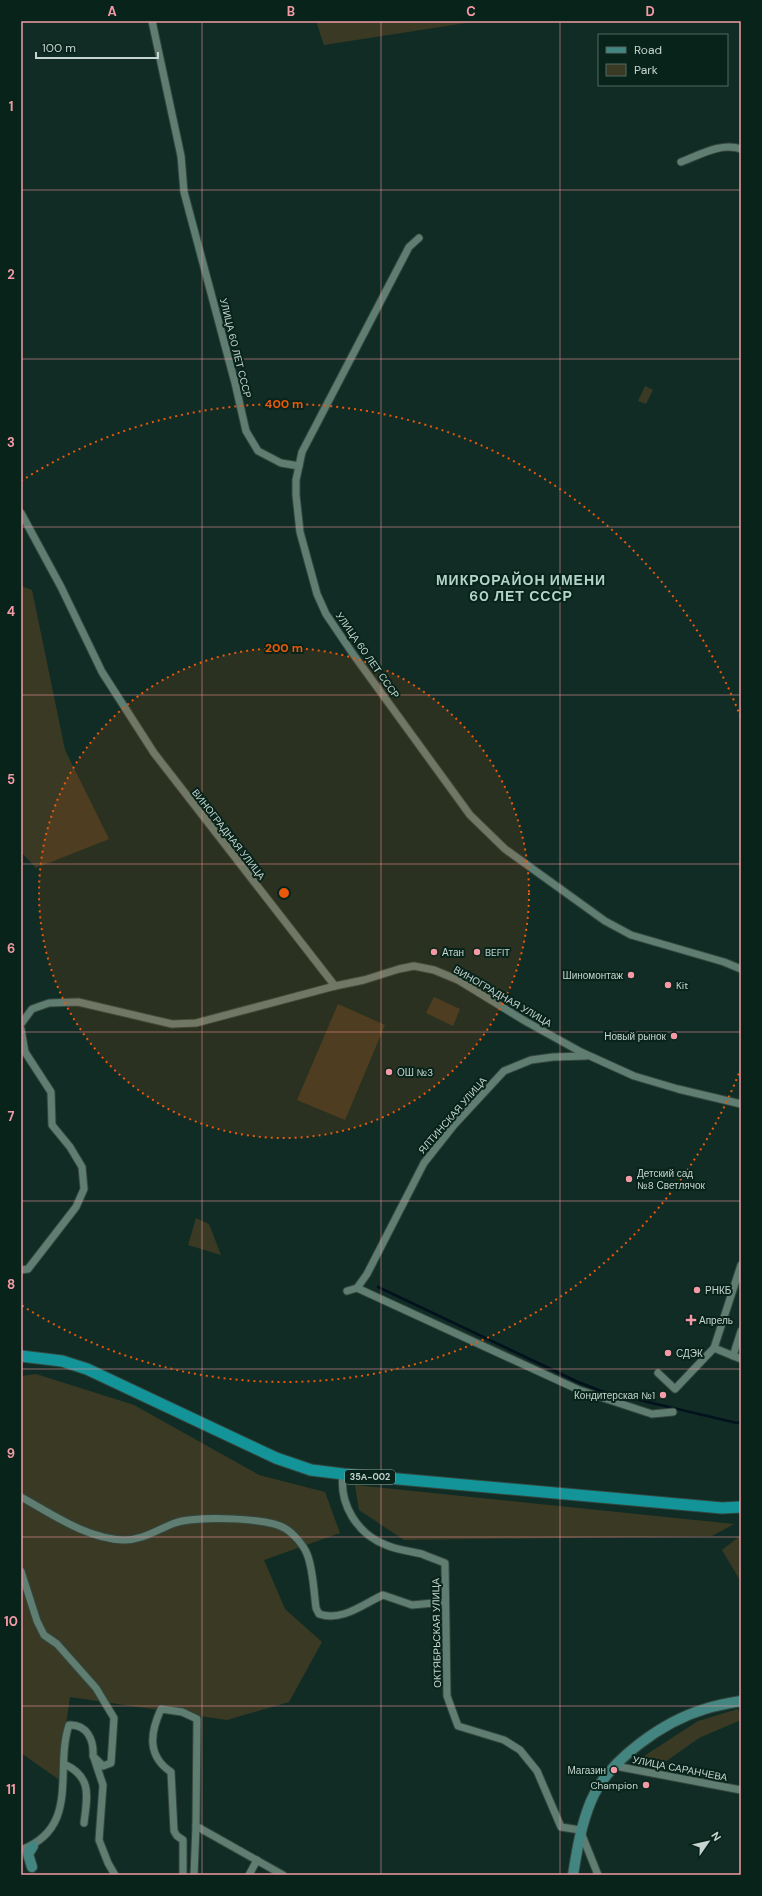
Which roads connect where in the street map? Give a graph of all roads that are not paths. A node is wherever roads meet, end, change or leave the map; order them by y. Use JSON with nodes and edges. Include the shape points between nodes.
{"nodes":[{"id":1,"x":152,"y":21,"type":"edge"},
{"id":2,"x":741,"y":149,"type":"edge"},
{"id":3,"x":681,"y":162,"type":"dead end"},
{"id":4,"x":418,"y":238,"type":"dead end"},
{"id":5,"x":298,"y":466,"type":"junction"},
{"id":6,"x":21,"y":512,"type":"edge"},
{"id":7,"x":741,"y":969,"type":"edge"},
{"id":8,"x":335,"y":986,"type":"junction"},
{"id":9,"x":21,"y":1024,"type":"edge"},
{"id":10,"x":21,"y":1029,"type":"edge"},
{"id":11,"x":588,"y":1056,"type":"junction"},
{"id":12,"x":741,"y":1104,"type":"edge"},
{"id":13,"x":741,"y":1266,"type":"edge"},
{"id":14,"x":21,"y":1270,"type":"edge"},
{"id":15,"x":358,"y":1288,"type":"junction"},
{"id":16,"x":347,"y":1291,"type":"dead end"},
{"id":17,"x":741,"y":1330,"type":"edge"},
{"id":18,"x":714,"y":1348,"type":"junction"},
{"id":19,"x":21,"y":1356,"type":"edge"},
{"id":20,"x":734,"y":1356,"type":"junction"},
{"id":21,"x":741,"y":1359,"type":"edge"},
{"id":22,"x":658,"y":1372,"type":"dead end"},
{"id":23,"x":673,"y":1412,"type":"dead end"},
{"id":24,"x":343,"y":1474,"type":"junction"},
{"id":25,"x":21,"y":1497,"type":"edge"},
{"id":26,"x":741,"y":1506,"type":"edge"},
{"id":27,"x":21,"y":1571,"type":"edge"},
{"id":28,"x":445,"y":1602,"type":"junction"},
{"id":29,"x":741,"y":1700,"type":"edge"},
{"id":30,"x":93,"y":1756,"type":"junction"},
{"id":31,"x":64,"y":1764,"type":"junction"},
{"id":32,"x":615,"y":1766,"type":"junction"},
{"id":33,"x":741,"y":1790,"type":"edge"},
{"id":34,"x":84,"y":1824,"type":"dead end"},
{"id":35,"x":196,"y":1826,"type":"junction"},
{"id":36,"x":580,"y":1830,"type":"junction"},
{"id":37,"x":33,"y":1846,"type":"junction"},
{"id":38,"x":21,"y":1850,"type":"edge"},
{"id":39,"x":257,"y":1860,"type":"junction"},
{"id":40,"x":32,"y":1867,"type":"dead end"},
{"id":41,"x":115,"y":1875,"type":"edge"},
{"id":42,"x":183,"y":1875,"type":"edge"},
{"id":43,"x":194,"y":1875,"type":"edge"},
{"id":44,"x":249,"y":1875,"type":"edge"},
{"id":45,"x":283,"y":1875,"type":"edge"},
{"id":46,"x":573,"y":1875,"type":"edge"},
{"id":47,"x":598,"y":1875,"type":"edge"}],
"edges":[{"from":1,"to":5,"type":"street","name":"УЛИЦА 60 ЛЕТ СССР","via":[[181,156],[184,192],[246,431],[258,451],[281,463]]},
{"from":2,"to":3,"type":"street","via":[[724,146]]},
{"from":4,"to":5,"type":"street","via":[[409,247],[302,452]]},
{"from":5,"to":7,"type":"street","name":"УЛИЦА 60 ЛЕТ СССР","via":[[296,495],[300,532],[317,594],[326,614],[352,654],[470,815],[505,849],[605,921],[631,935]]},
{"from":6,"to":8,"type":"street","name":"ВИНОГРАДНАЯ УЛИЦА","via":[[102,672],[154,753]]},
{"from":8,"to":9,"type":"street","via":[[196,1023],[172,1024],[78,1002],[49,1003],[32,1009]]},
{"from":8,"to":11,"type":"street","name":"ВИНОГРАДНАЯ УЛИЦА","via":[[414,966],[434,970],[458,980]]},
{"from":10,"to":14,"type":"street","via":[[25,1052],[50,1092],[52,1125],[82,1167],[84,1189],[76,1207],[28,1269]]},
{"from":11,"to":12,"type":"street","name":"ВИНОГРАДНАЯ УЛИЦА","via":[[634,1076]]},
{"from":11,"to":15,"type":"street","name":"ЯЛТИНСКАЯ УЛИЦА","via":[[553,1056],[531,1060],[504,1071],[454,1125],[424,1163]]},
{"from":13,"to":18,"type":"street"},
{"from":15,"to":16,"type":"street"},
{"from":15,"to":23,"type":"street","via":[[579,1390],[652,1414]]},
{"from":17,"to":20,"type":"street"},
{"from":18,"to":20,"type":"street"},
{"from":18,"to":22,"type":"street","via":[[675,1389]]},
{"from":19,"to":24,"type":"highway","number":"35А-002","via":[[56,1360],[86,1369],[276,1458],[311,1470]]},
{"from":20,"to":21,"type":"street"},
{"from":24,"to":26,"type":"highway","number":"35А-002","via":[[714,1507]]},
{"from":24,"to":28,"type":"street","name":"ОКТЯБРЬСКАЯ УЛИЦА","via":[[341,1488],[348,1510],[368,1535],[385,1545],[423,1554],[445,1563]]},
{"from":25,"to":28,"type":"street","via":[[87,1531],[125,1540],[151,1534],[176,1522],[195,1519],[240,1519],[286,1528],[308,1554],[316,1608],[319,1614],[325,1616],[354,1611],[383,1595],[412,1605]]},
{"from":27,"to":30,"type":"street","via":[[44,1635],[66,1654],[96,1688],[114,1718],[111,1763],[103,1766]]},
{"from":28,"to":36,"type":"street","name":"ОКТЯБРЬСКАЯ УЛИЦА","via":[[447,1696],[458,1726],[504,1740],[520,1750],[536,1771],[561,1827]]},
{"from":29,"to":32,"type":"main road","via":[[704,1709],[667,1725],[633,1749]]},
{"from":30,"to":31,"type":"street","via":[[94,1745],[87,1730],[77,1724],[69,1725],[64,1747]]},
{"from":30,"to":41,"type":"street","via":[[103,1784],[99,1840]]},
{"from":31,"to":34,"type":"street","via":[[73,1768],[84,1780],[87,1797]]},
{"from":31,"to":37,"type":"street","via":[[59,1812],[43,1838]]},
{"from":32,"to":33,"type":"street","name":"УЛИЦА САРАНЧЕВА"},
{"from":32,"to":36,"type":"main road","via":[[591,1800]]},
{"from":35,"to":39,"type":"street"},
{"from":35,"to":42,"type":"street","via":[[196,1719],[182,1712],[161,1709],[156,1719],[153,1737],[154,1756],[161,1766],[171,1772],[174,1831],[184,1840]]},
{"from":35,"to":43,"type":"street"},
{"from":36,"to":46,"type":"main road"},
{"from":36,"to":47,"type":"street"},
{"from":37,"to":38,"type":"street"},
{"from":37,"to":40,"type":"main road","via":[[28,1854]]},
{"from":39,"to":44,"type":"street"},
{"from":39,"to":45,"type":"street"}]}
